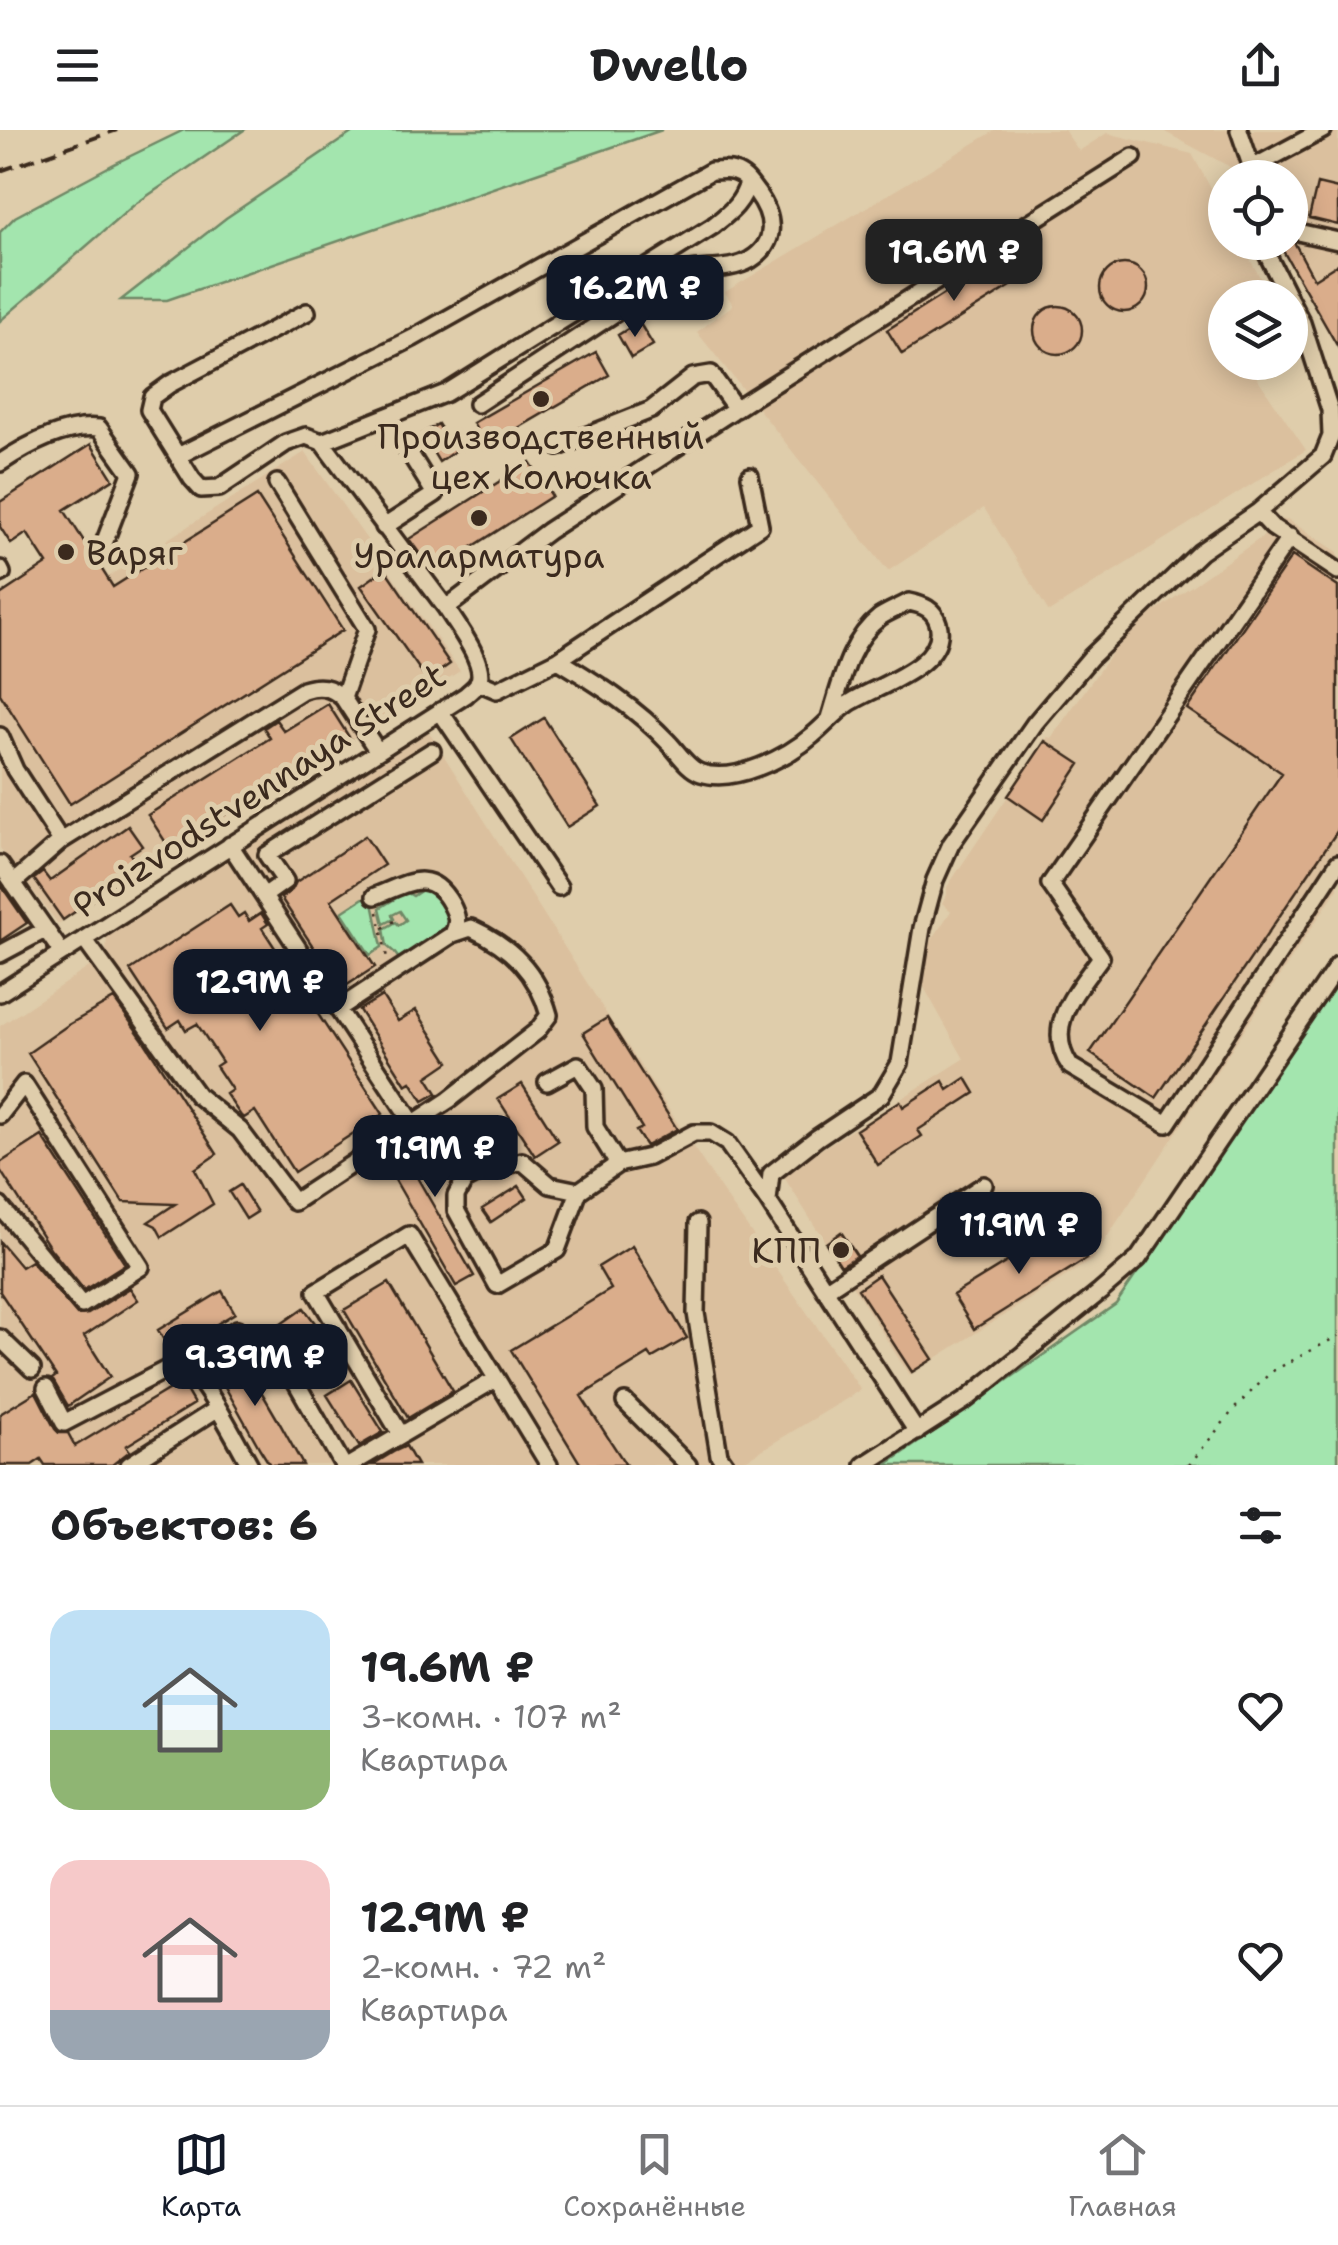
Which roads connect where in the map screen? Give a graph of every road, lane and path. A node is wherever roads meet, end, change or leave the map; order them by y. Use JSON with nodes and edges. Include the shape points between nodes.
{"nodes":[{"id":1,"x":1239,"y":130,"type":"edge"},
{"id":2,"x":1323,"y":130,"type":"edge"},
{"id":3,"x":1132,"y":158,"type":"dead end"},
{"id":4,"x":1246,"y":160,"type":"edge"},
{"id":5,"x":1271,"y":160,"type":"edge"},
{"id":6,"x":748,"y":182,"type":"junction"},
{"id":7,"x":1308,"y":234,"type":"edge"},
{"id":8,"x":1338,"y":241,"type":"edge"},
{"id":9,"x":307,"y":312,"type":"dead end"},
{"id":10,"x":1308,"y":342,"type":"edge"},
{"id":11,"x":477,"y":404,"type":"dead end"},
{"id":12,"x":736,"y":409,"type":"junction"},
{"id":13,"x":1335,"y":432,"type":"edge"},
{"id":14,"x":322,"y":442,"type":"junction"},
{"id":15,"x":558,"y":447,"type":"dead end"},
{"id":16,"x":407,"y":449,"type":"dead end"},
{"id":17,"x":178,"y":456,"type":"junction"},
{"id":18,"x":0,"y":463,"type":"edge"},
{"id":19,"x":750,"y":476,"type":"dead end"},
{"id":20,"x":277,"y":483,"type":"dead end"},
{"id":21,"x":1258,"y":512,"type":"junction"},
{"id":22,"x":384,"y":526,"type":"junction"},
{"id":23,"x":1290,"y":538,"type":"junction"},
{"id":24,"x":103,"y":546,"type":"dead end"},
{"id":25,"x":1338,"y":571,"type":"edge"},
{"id":26,"x":446,"y":608,"type":"junction"},
{"id":27,"x":558,"y":660,"type":"junction"},
{"id":28,"x":478,"y":682,"type":"junction"},
{"id":29,"x":343,"y":698,"type":"junction"},
{"id":30,"x":440,"y":711,"type":"junction"},
{"id":31,"x":830,"y":718,"type":"junction"},
{"id":32,"x":0,"y":736,"type":"edge"},
{"id":33,"x":376,"y":750,"type":"junction"},
{"id":34,"x":432,"y":750,"type":"dead end"},
{"id":35,"x":61,"y":841,"type":"junction"},
{"id":36,"x":230,"y":845,"type":"junction"},
{"id":37,"x":1338,"y":863,"type":"edge"},
{"id":38,"x":0,"y":864,"type":"edge"},
{"id":39,"x":13,"y":883,"type":"junction"},
{"id":40,"x":559,"y":887,"type":"dead end"},
{"id":41,"x":264,"y":896,"type":"junction"},
{"id":42,"x":375,"y":896,"type":"joint"},
{"id":43,"x":399,"y":918,"type":"dead end"},
{"id":44,"x":382,"y":928,"type":"junction"},
{"id":45,"x":45,"y":930,"type":"junction"},
{"id":46,"x":453,"y":934,"type":"junction"},
{"id":47,"x":84,"y":938,"type":"junction"},
{"id":48,"x":62,"y":953,"type":"junction"},
{"id":49,"x":0,"y":954,"type":"edge"},
{"id":50,"x":1338,"y":965,"type":"edge"},
{"id":51,"x":390,"y":974,"type":"junction"},
{"id":52,"x":0,"y":993,"type":"edge"},
{"id":53,"x":338,"y":1009,"type":"junction"},
{"id":54,"x":548,"y":1082,"type":"dead end"},
{"id":55,"x":0,"y":1116,"type":"edge"},
{"id":56,"x":412,"y":1123,"type":"junction"},
{"id":57,"x":618,"y":1164,"type":"junction"},
{"id":58,"x":984,"y":1185,"type":"dead end"},
{"id":59,"x":579,"y":1190,"type":"junction"},
{"id":60,"x":768,"y":1201,"type":"junction"},
{"id":61,"x":0,"y":1206,"type":"edge"},
{"id":62,"x":698,"y":1222,"type":"dead end"},
{"id":63,"x":825,"y":1290,"type":"junction"},
{"id":64,"x":338,"y":1328,"type":"junction"},
{"id":65,"x":1338,"y":1336,"type":"edge"},
{"id":66,"x":0,"y":1338,"type":"edge"},
{"id":67,"x":198,"y":1353,"type":"dead end"},
{"id":68,"x":284,"y":1361,"type":"junction"},
{"id":69,"x":32,"y":1369,"type":"dead end"},
{"id":70,"x":496,"y":1379,"type":"junction"},
{"id":71,"x":46,"y":1388,"type":"dead end"},
{"id":72,"x":626,"y":1402,"type":"dead end"},
{"id":73,"x":217,"y":1409,"type":"junction"},
{"id":74,"x":917,"y":1432,"type":"junction"},
{"id":75,"x":400,"y":1435,"type":"junction"},
{"id":76,"x":129,"y":1465,"type":"edge"},
{"id":77,"x":250,"y":1465,"type":"edge"},
{"id":78,"x":347,"y":1465,"type":"edge"},
{"id":79,"x":549,"y":1465,"type":"edge"},
{"id":80,"x":688,"y":1465,"type":"edge"},
{"id":81,"x":726,"y":1465,"type":"edge"},
{"id":82,"x":864,"y":1465,"type":"edge"},
{"id":83,"x":1190,"y":1465,"type":"edge"}],
"edges":[{"from":1,"to":4,"type":"street"},
{"from":2,"to":5,"type":"street"},
{"from":3,"to":12,"type":"street"},
{"from":6,"to":11,"type":"street","via":[[772,224],[762,250],[728,267],[673,275]]},
{"from":6,"to":14,"type":"street","via":[[736,208],[712,226],[446,393]]},
{"from":6,"to":17,"type":"street","via":[[731,170],[711,171],[413,338]]},
{"from":7,"to":8,"type":"street"},
{"from":9,"to":17,"type":"street","via":[[152,397],[149,410]]},
{"from":10,"to":13,"type":"street"},
{"from":12,"to":15,"type":"street","via":[[711,374],[693,377],[651,410]]},
{"from":12,"to":26,"type":"street","via":[[548,531]]},
{"from":13,"to":21,"type":"street","via":[[1323,456]]},
{"from":14,"to":17,"type":"street","via":[[306,436],[286,442],[220,488],[201,488]]},
{"from":14,"to":22,"type":"street","name":"Proizvodstvennaya Street"},
{"from":16,"to":22,"type":"street","via":[[434,494]]},
{"from":18,"to":24,"type":"street","via":[[61,433],[99,428],[130,473]]},
{"from":19,"to":27,"type":"street","via":[[760,526]]},
{"from":20,"to":29,"type":"street","via":[[367,629]]},
{"from":21,"to":23,"type":"street"},
{"from":21,"to":60,"type":"street","via":[[1200,552],[1102,645],[987,790],[934,880],[900,1063],[880,1095],[771,1174]]},
{"from":22,"to":26,"type":"street","name":"Proizvodstvennaya Street"},
{"from":23,"to":25,"type":"street"},
{"from":23,"to":37,"type":"street","via":[[1050,884],[1101,957],[1064,1013],[1059,1034],[1070,1066],[1167,1124]]},
{"from":26,"to":28,"type":"street","name":"Proizvodstvennaya Street","via":[[477,659]]},
{"from":27,"to":28,"type":"street","via":[[497,690]]},
{"from":27,"to":31,"type":"street","via":[[621,699],[704,775],[740,774],[774,762]]},
{"from":28,"to":30,"type":"street","name":"Proizvodstvennaya Street"},
{"from":29,"to":33,"type":"street"},
{"from":29,"to":35,"type":"street","via":[[325,687],[303,690]]},
{"from":30,"to":33,"type":"street","name":"Proizvodstvennaya Street"},
{"from":30,"to":40,"type":"street"},
{"from":31,"to":31,"type":"street","via":[[850,656],[881,616],[909,602],[936,616],[936,646],[916,667]]},
{"from":32,"to":35,"type":"street"},
{"from":33,"to":36,"type":"street","name":"Proizvodstvennaya Street"},
{"from":34,"to":41,"type":"street","via":[[268,855],[285,882]]},
{"from":35,"to":39,"type":"street"},
{"from":36,"to":41,"type":"street"},
{"from":36,"to":47,"type":"street","name":"Proizvodstvennaya Street"},
{"from":38,"to":39,"type":"street"},
{"from":39,"to":45,"type":"street"},
{"from":41,"to":53,"type":"street"},
{"from":42,"to":44,"type":"path"},
{"from":42,"to":46,"type":"street","via":[[414,882],[435,883],[456,914]]},
{"from":43,"to":44,"type":"path"},
{"from":44,"to":51,"type":"path"},
{"from":45,"to":48,"type":"street"},
{"from":45,"to":49,"type":"street"},
{"from":46,"to":51,"type":"street"},
{"from":46,"to":56,"type":"street","via":[[471,928],[516,955],[550,1015]]},
{"from":47,"to":48,"type":"street","name":"Proizvodstvennaya Street"},
{"from":47,"to":56,"type":"street","via":[[197,1095],[240,1130],[294,1202]]},
{"from":48,"to":52,"type":"street","name":"Proizvodstvennaya Street"},
{"from":50,"to":74,"type":"street","via":[[1138,1259]]},
{"from":51,"to":53,"type":"street"},
{"from":53,"to":56,"type":"street"},
{"from":54,"to":57,"type":"street","via":[[578,1065],[594,1089],[595,1127]]},
{"from":55,"to":61,"type":"street","via":[[24,1084],[141,1266],[82,1305]]},
{"from":57,"to":59,"type":"street"},
{"from":57,"to":60,"type":"street","via":[[711,1133],[727,1143]]},
{"from":58,"to":63,"type":"street"},
{"from":59,"to":59,"type":"street","via":[[550,1185],[522,1162],[464,1181],[456,1210],[497,1286],[557,1250]]},
{"from":60,"to":63,"type":"street"},
{"from":62,"to":81,"type":"street","via":[[696,1313]]},
{"from":63,"to":74,"type":"street"},
{"from":64,"to":68,"type":"street"},
{"from":64,"to":70,"type":"street","via":[[316,1292],[409,1235]]},
{"from":64,"to":75,"type":"street"},
{"from":65,"to":83,"type":"path","via":[[1271,1372]]},
{"from":66,"to":69,"type":"street"},
{"from":67,"to":68,"type":"street","via":[[237,1329],[260,1354]]},
{"from":68,"to":78,"type":"street"},
{"from":70,"to":75,"type":"street"},
{"from":70,"to":79,"type":"street"},
{"from":71,"to":73,"type":"street","via":[[64,1423],[169,1368],[194,1374]]},
{"from":72,"to":80,"type":"street"},
{"from":73,"to":76,"type":"street"},
{"from":73,"to":77,"type":"street"},
{"from":74,"to":82,"type":"street"},
{"from":75,"to":78,"type":"street"}]}
